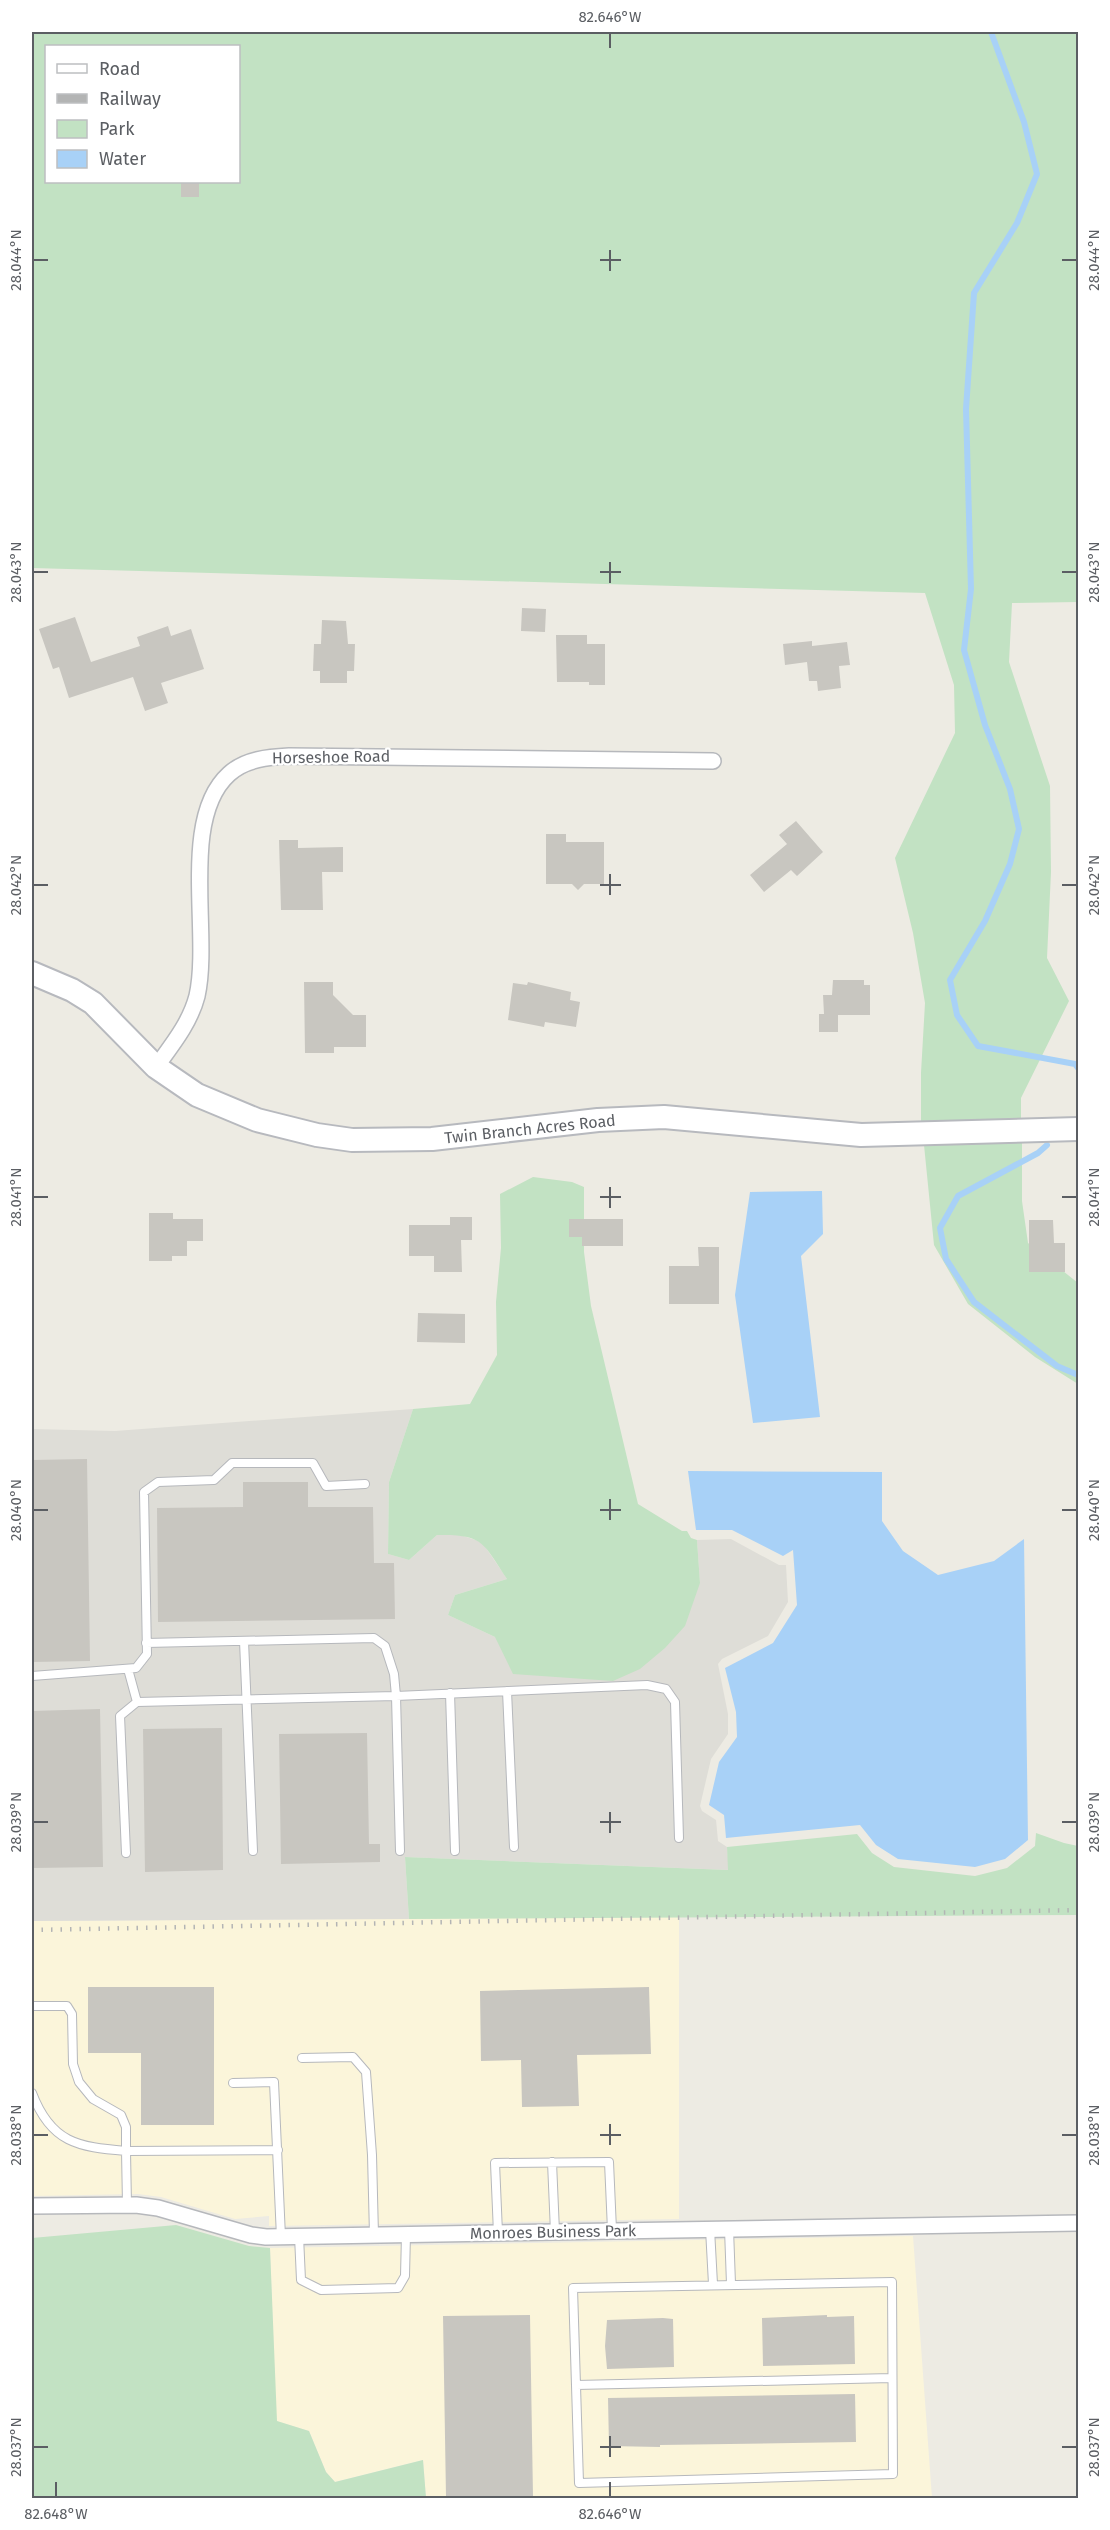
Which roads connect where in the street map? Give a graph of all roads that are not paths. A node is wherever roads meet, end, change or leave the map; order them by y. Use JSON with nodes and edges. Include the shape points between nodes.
{"nodes":[{"id":1,"x":713,"y":760,"type":"dead end"},
{"id":2,"x":32,"y":973,"type":"edge"},
{"id":3,"x":156,"y":1067,"type":"junction"},
{"id":4,"x":1078,"y":1129,"type":"edge"},
{"id":5,"x":365,"y":1484,"type":"dead end"},
{"id":6,"x":244,"y":1641,"type":"junction"},
{"id":7,"x":146,"y":1643,"type":"junction"},
{"id":8,"x":128,"y":1669,"type":"junction"},
{"id":9,"x":32,"y":1676,"type":"edge"},
{"id":10,"x":507,"y":1691,"type":"junction"},
{"id":11,"x":450,"y":1694,"type":"junction"},
{"id":12,"x":396,"y":1696,"type":"junction"},
{"id":13,"x":246,"y":1699,"type":"junction"},
{"id":14,"x":137,"y":1702,"type":"junction"},
{"id":15,"x":680,"y":1838,"type":"dead end"},
{"id":16,"x":514,"y":1847,"type":"dead end"},
{"id":17,"x":253,"y":1851,"type":"dead end"},
{"id":18,"x":400,"y":1851,"type":"dead end"},
{"id":19,"x":455,"y":1851,"type":"dead end"},
{"id":20,"x":126,"y":1853,"type":"dead end"},
{"id":21,"x":32,"y":2006,"type":"edge"},
{"id":22,"x":302,"y":2058,"type":"dead end"},
{"id":23,"x":233,"y":2083,"type":"dead end"},
{"id":24,"x":32,"y":2094,"type":"edge"},
{"id":25,"x":278,"y":2150,"type":"junction"},
{"id":26,"x":126,"y":2151,"type":"junction"},
{"id":27,"x":552,"y":2162,"type":"junction"},
{"id":28,"x":127,"y":2205,"type":"junction"},
{"id":29,"x":32,"y":2206,"type":"edge"},
{"id":30,"x":1078,"y":2223,"type":"edge"},
{"id":31,"x":710,"y":2229,"type":"junction"},
{"id":32,"x":729,"y":2229,"type":"junction"},
{"id":33,"x":612,"y":2230,"type":"junction"},
{"id":34,"x":555,"y":2232,"type":"junction"},
{"id":35,"x":498,"y":2233,"type":"junction"},
{"id":36,"x":406,"y":2234,"type":"junction"},
{"id":37,"x":374,"y":2235,"type":"junction"},
{"id":38,"x":299,"y":2236,"type":"junction"},
{"id":39,"x":281,"y":2237,"type":"junction"},
{"id":40,"x":713,"y":2284,"type":"junction"},
{"id":41,"x":731,"y":2284,"type":"junction"},
{"id":42,"x":892,"y":2378,"type":"junction"},
{"id":43,"x":576,"y":2385,"type":"junction"}],
"edges":[{"from":1,"to":3,"type":"street","name":"Horseshoe Road","via":[[289,756],[246,763],[230,772],[210,800],[201,837],[197,996],[191,1014]]},
{"from":2,"to":3,"type":"street","name":"Twin Branch Acres Road","via":[[93,1003]]},
{"from":3,"to":4,"type":"street","name":"Twin Branch Acres Road","via":[[224,1108],[286,1128],[352,1140],[432,1139],[598,1120],[664,1117],[861,1134]]},
{"from":5,"to":7,"type":"lane","via":[[326,1486],[313,1463],[232,1463],[214,1480],[158,1482],[144,1492]]},
{"from":6,"to":7,"type":"lane"},
{"from":6,"to":12,"type":"lane","via":[[374,1638],[385,1646]]},
{"from":6,"to":13,"type":"lane"},
{"from":7,"to":8,"type":"lane","via":[[147,1654],[136,1668]]},
{"from":8,"to":9,"type":"lane"},
{"from":8,"to":14,"type":"lane"},
{"from":10,"to":11,"type":"lane"},
{"from":10,"to":15,"type":"lane","via":[[647,1685],[666,1689],[675,1702]]},
{"from":10,"to":16,"type":"lane"},
{"from":11,"to":12,"type":"lane"},
{"from":11,"to":19,"type":"lane"},
{"from":12,"to":13,"type":"lane"},
{"from":12,"to":18,"type":"lane"},
{"from":13,"to":14,"type":"lane"},
{"from":13,"to":17,"type":"lane"},
{"from":14,"to":20,"type":"lane","via":[[120,1716]]},
{"from":21,"to":26,"type":"lane","via":[[67,2006],[72,2014],[73,2064],[79,2082],[93,2099],[121,2115],[126,2127]]},
{"from":22,"to":37,"type":"lane","via":[[353,2057],[366,2072]]},
{"from":23,"to":25,"type":"lane","via":[[274,2082]]},
{"from":24,"to":26,"type":"lane","via":[[39,2112],[62,2137],[79,2145]]},
{"from":25,"to":26,"type":"lane"},
{"from":25,"to":39,"type":"lane"},
{"from":26,"to":28,"type":"lane"},
{"from":27,"to":33,"type":"lane","via":[[609,2162]]},
{"from":27,"to":34,"type":"lane"},
{"from":27,"to":35,"type":"lane","via":[[495,2163]]},
{"from":28,"to":29,"type":"street","name":"Monroes Business Park"},
{"from":28,"to":39,"type":"street","name":"Monroes Business Park","via":[[158,2208],[251,2235]]},
{"from":30,"to":32,"type":"street","name":"Monroes Business Park"},
{"from":31,"to":32,"type":"street","name":"Monroes Business Park"},
{"from":31,"to":33,"type":"street","name":"Monroes Business Park"},
{"from":31,"to":40,"type":"lane"},
{"from":32,"to":41,"type":"lane"},
{"from":33,"to":34,"type":"street","name":"Monroes Business Park"},
{"from":34,"to":35,"type":"street","name":"Monroes Business Park"},
{"from":35,"to":36,"type":"street","name":"Monroes Business Park"},
{"from":36,"to":37,"type":"street","name":"Monroes Business Park"},
{"from":36,"to":38,"type":"lane","via":[[405,2276],[398,2288],[321,2290],[301,2280]]},
{"from":37,"to":38,"type":"street","name":"Monroes Business Park"},
{"from":38,"to":39,"type":"street","name":"Monroes Business Park"},
{"from":40,"to":41,"type":"lane"},
{"from":40,"to":43,"type":"lane","via":[[573,2288]]},
{"from":41,"to":42,"type":"lane","via":[[892,2282]]},
{"from":42,"to":43,"type":"lane"},
{"from":42,"to":43,"type":"lane","via":[[893,2475],[579,2483]]}]}
